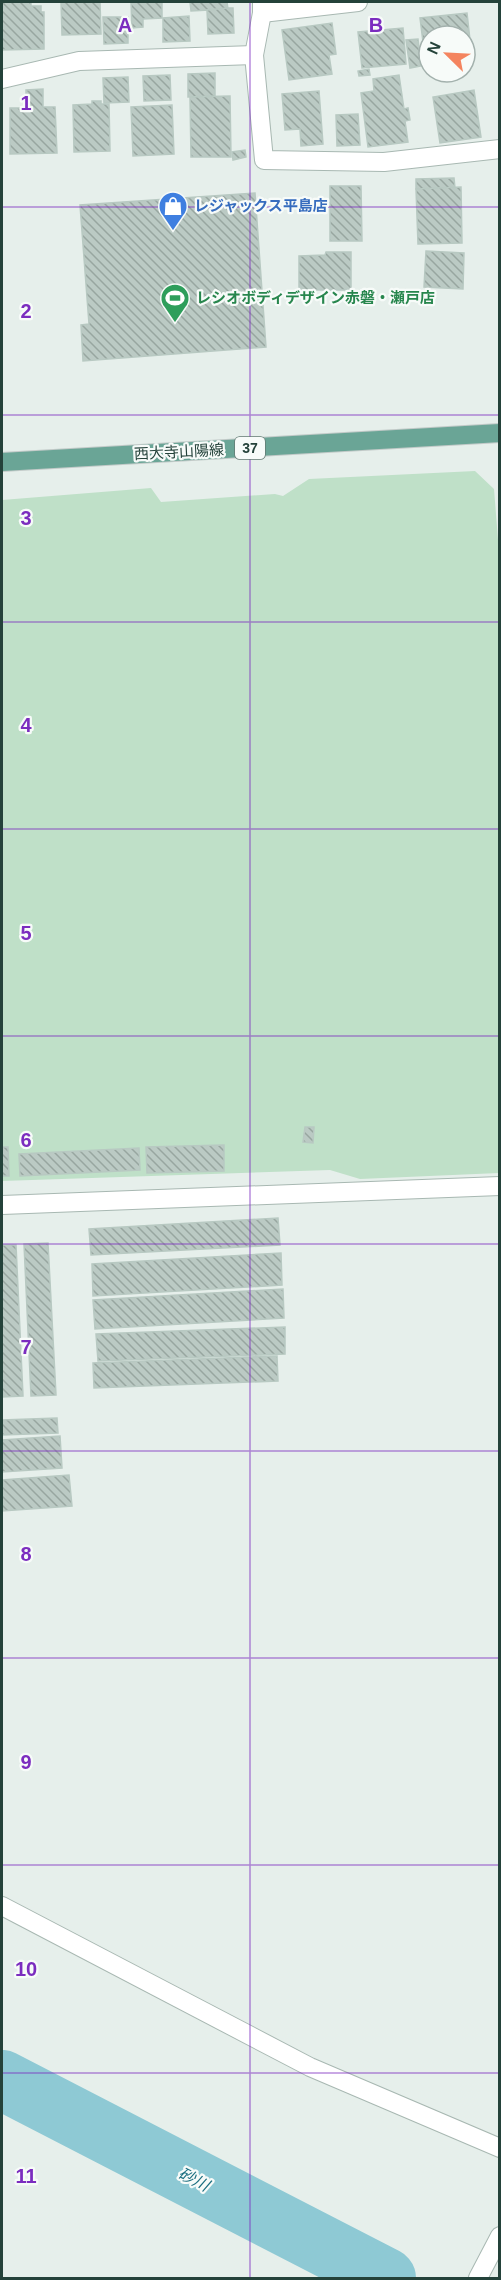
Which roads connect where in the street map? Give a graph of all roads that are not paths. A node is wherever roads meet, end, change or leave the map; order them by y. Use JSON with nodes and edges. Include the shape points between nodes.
{"nodes":[{"id":1,"x":358,"y":2,"type":"edge"},
{"id":2,"x":262,"y":7,"type":"edge"},
{"id":3,"x":254,"y":55,"type":"junction"},
{"id":4,"x":2,"y":79,"type":"edge"},
{"id":5,"x":500,"y":149,"type":"edge"},
{"id":6,"x":500,"y":433,"type":"edge"},
{"id":7,"x":2,"y":462,"type":"edge"},
{"id":8,"x":500,"y":1186,"type":"edge"},
{"id":9,"x":2,"y":1205,"type":"edge"},
{"id":10,"x":2,"y":1906,"type":"edge"},
{"id":11,"x":500,"y":2148,"type":"edge"},
{"id":12,"x":500,"y":2236,"type":"edge"},
{"id":13,"x":478,"y":2278,"type":"edge"}],
"edges":[{"from":1,"to":2,"type":"street"},
{"from":2,"to":3,"type":"street"},
{"from":3,"to":4,"type":"street","via":[[79,61]]},
{"from":3,"to":5,"type":"street","via":[[264,160],[384,162]]},
{"from":6,"to":7,"type":"main road","name":"西大寺山陽線","number":"37"},
{"from":8,"to":9,"type":"street"},
{"from":10,"to":11,"type":"street","via":[[310,2067]]},
{"from":12,"to":13,"type":"street"}]}
